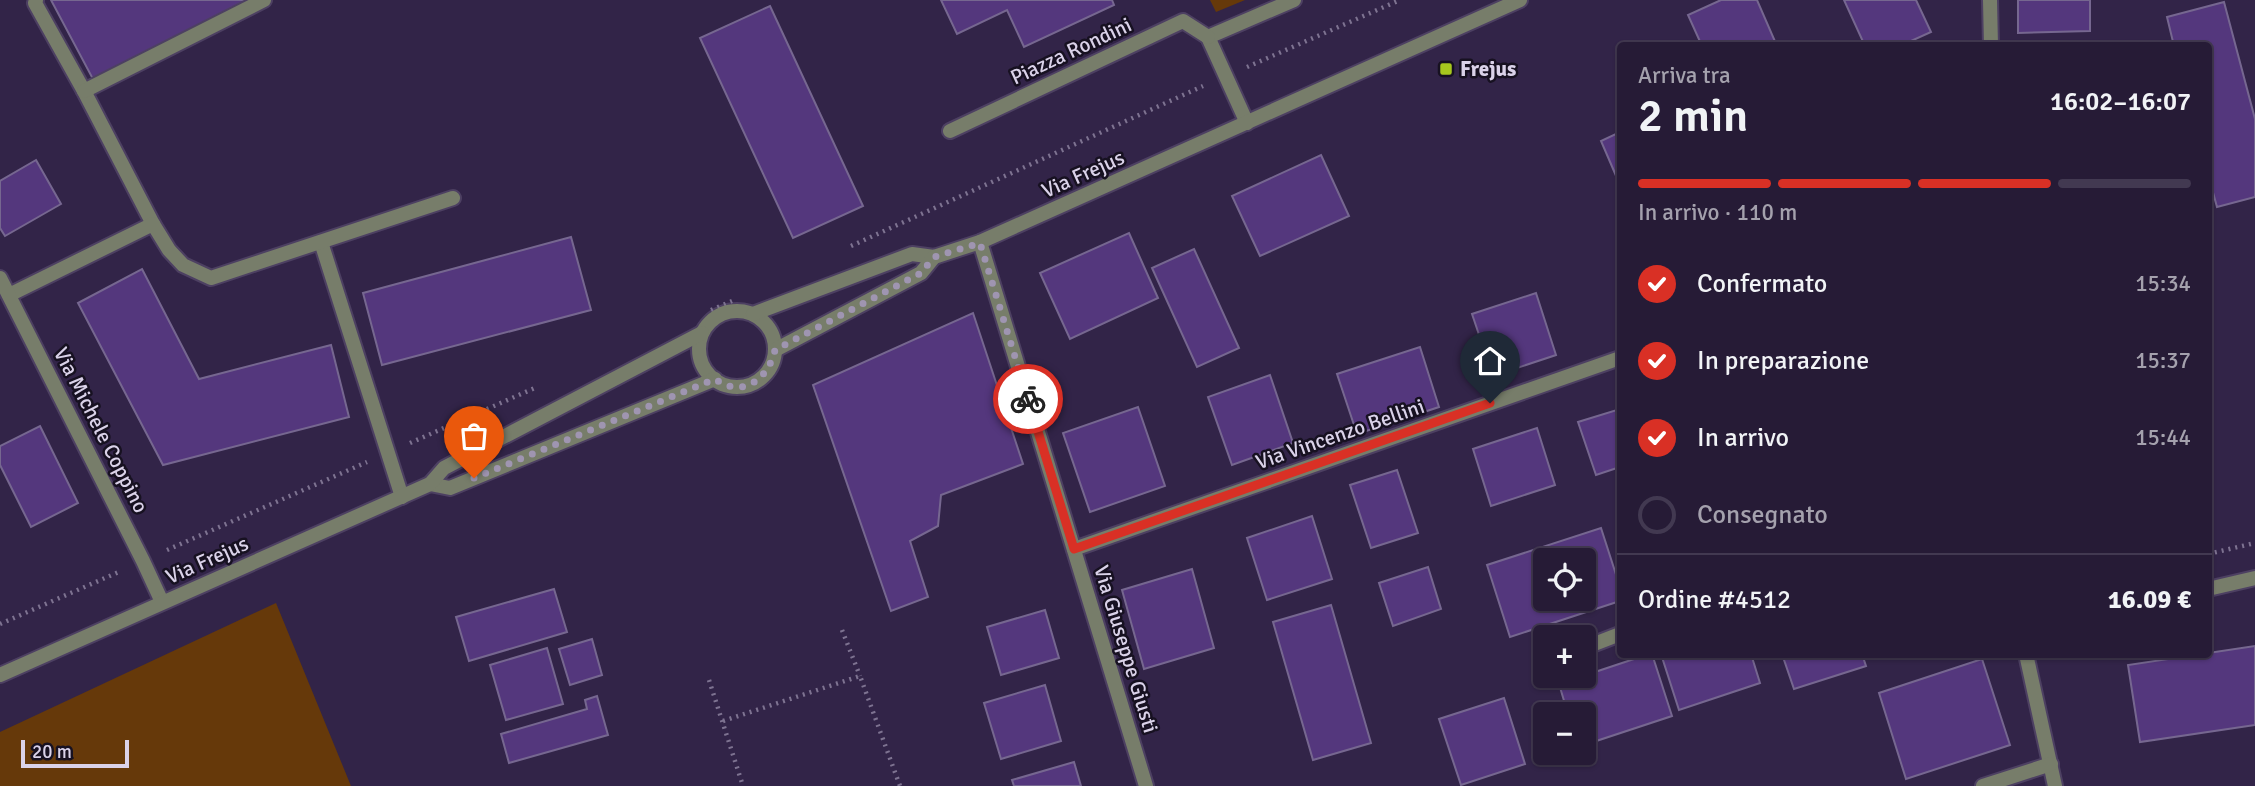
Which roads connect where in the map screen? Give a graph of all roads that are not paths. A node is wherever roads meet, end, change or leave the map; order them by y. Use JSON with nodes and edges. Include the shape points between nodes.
{"nodes":[{"id":1,"x":36,"y":0,"type":"edge"},
{"id":2,"x":264,"y":0,"type":"edge"},
{"id":3,"x":1294,"y":0,"type":"edge"},
{"id":4,"x":1520,"y":0,"type":"edge"},
{"id":5,"x":1990,"y":0,"type":"edge"},
{"id":6,"x":1208,"y":37,"type":"junction"},
{"id":7,"x":1991,"y":42,"type":"edge"},
{"id":8,"x":84,"y":91,"type":"junction"},
{"id":9,"x":1247,"y":123,"type":"junction"},
{"id":10,"x":950,"y":131,"type":"dead end"},
{"id":11,"x":453,"y":198,"type":"dead end"},
{"id":12,"x":153,"y":224,"type":"junction"},
{"id":13,"x":321,"y":242,"type":"junction"},
{"id":14,"x":980,"y":243,"type":"junction"},
{"id":15,"x":934,"y":257,"type":"junction"},
{"id":16,"x":0,"y":278,"type":"edge"},
{"id":17,"x":9,"y":295,"type":"junction"},
{"id":18,"x":753,"y":314,"type":"junction"},
{"id":19,"x":702,"y":333,"type":"junction"},
{"id":20,"x":775,"y":350,"type":"junction"},
{"id":21,"x":1617,"y":359,"type":"edge"},
{"id":22,"x":715,"y":379,"type":"junction"},
{"id":23,"x":430,"y":484,"type":"junction"},
{"id":24,"x":402,"y":498,"type":"junction"},
{"id":25,"x":1074,"y":549,"type":"junction"},
{"id":26,"x":2255,"y":578,"type":"edge"},
{"id":27,"x":2212,"y":588,"type":"edge"},
{"id":28,"x":162,"y":602,"type":"junction"},
{"id":29,"x":1617,"y":635,"type":"edge"},
{"id":30,"x":1596,"y":643,"type":"edge"},
{"id":31,"x":2027,"y":658,"type":"edge"},
{"id":32,"x":0,"y":675,"type":"edge"},
{"id":33,"x":2051,"y":764,"type":"junction"},
{"id":34,"x":1146,"y":786,"type":"edge"},
{"id":35,"x":1983,"y":786,"type":"edge"},
{"id":36,"x":2055,"y":786,"type":"edge"}],
"edges":[{"from":1,"to":8,"type":"street"},
{"from":2,"to":8,"type":"street"},
{"from":3,"to":6,"type":"street"},
{"from":4,"to":9,"type":"street","name":"Via Frejus"},
{"from":5,"to":7,"type":"street"},
{"from":6,"to":9,"type":"street"},
{"from":6,"to":10,"type":"street","name":"Piazza Rondini","via":[[1183,21]]},
{"from":8,"to":12,"type":"street"},
{"from":9,"to":14,"type":"street","name":"Via Frejus"},
{"from":11,"to":13,"type":"street"},
{"from":12,"to":13,"type":"street","via":[[184,265],[211,278]]},
{"from":12,"to":17,"type":"street"},
{"from":13,"to":24,"type":"street"},
{"from":14,"to":15,"type":"street","name":"Via Frejus"},
{"from":14,"to":25,"type":"street","name":"Via Giuseppe Giusti"},
{"from":15,"to":18,"type":"street","name":"Via Frejus","via":[[912,254]]},
{"from":15,"to":20,"type":"street","name":"Via Frejus","via":[[921,273]]},
{"from":16,"to":17,"type":"street","name":"Via Michele Coppino"},
{"from":17,"to":28,"type":"street","name":"Via Michele Coppino"},
{"from":18,"to":19,"type":"street","via":[[724,313]]},
{"from":18,"to":20,"type":"street","via":[[773,336]]},
{"from":19,"to":22,"type":"street","via":[[701,362]]},
{"from":19,"to":23,"type":"street","name":"Via Frejus","via":[[444,468]]},
{"from":20,"to":22,"type":"street","via":[[772,365],[750,385],[736,387]]},
{"from":21,"to":25,"type":"street","name":"Via Vincenzo Bellini"},
{"from":22,"to":23,"type":"street","name":"Via Frejus","via":[[450,488]]},
{"from":23,"to":24,"type":"street","name":"Via Frejus"},
{"from":24,"to":28,"type":"street","name":"Via Frejus"},
{"from":25,"to":34,"type":"street","name":"Via Giuseppe Giusti"},
{"from":26,"to":27,"type":"street"},
{"from":28,"to":32,"type":"street","name":"Via Frejus"},
{"from":29,"to":30,"type":"street"},
{"from":31,"to":33,"type":"street"},
{"from":33,"to":35,"type":"street"},
{"from":33,"to":36,"type":"street"}]}
